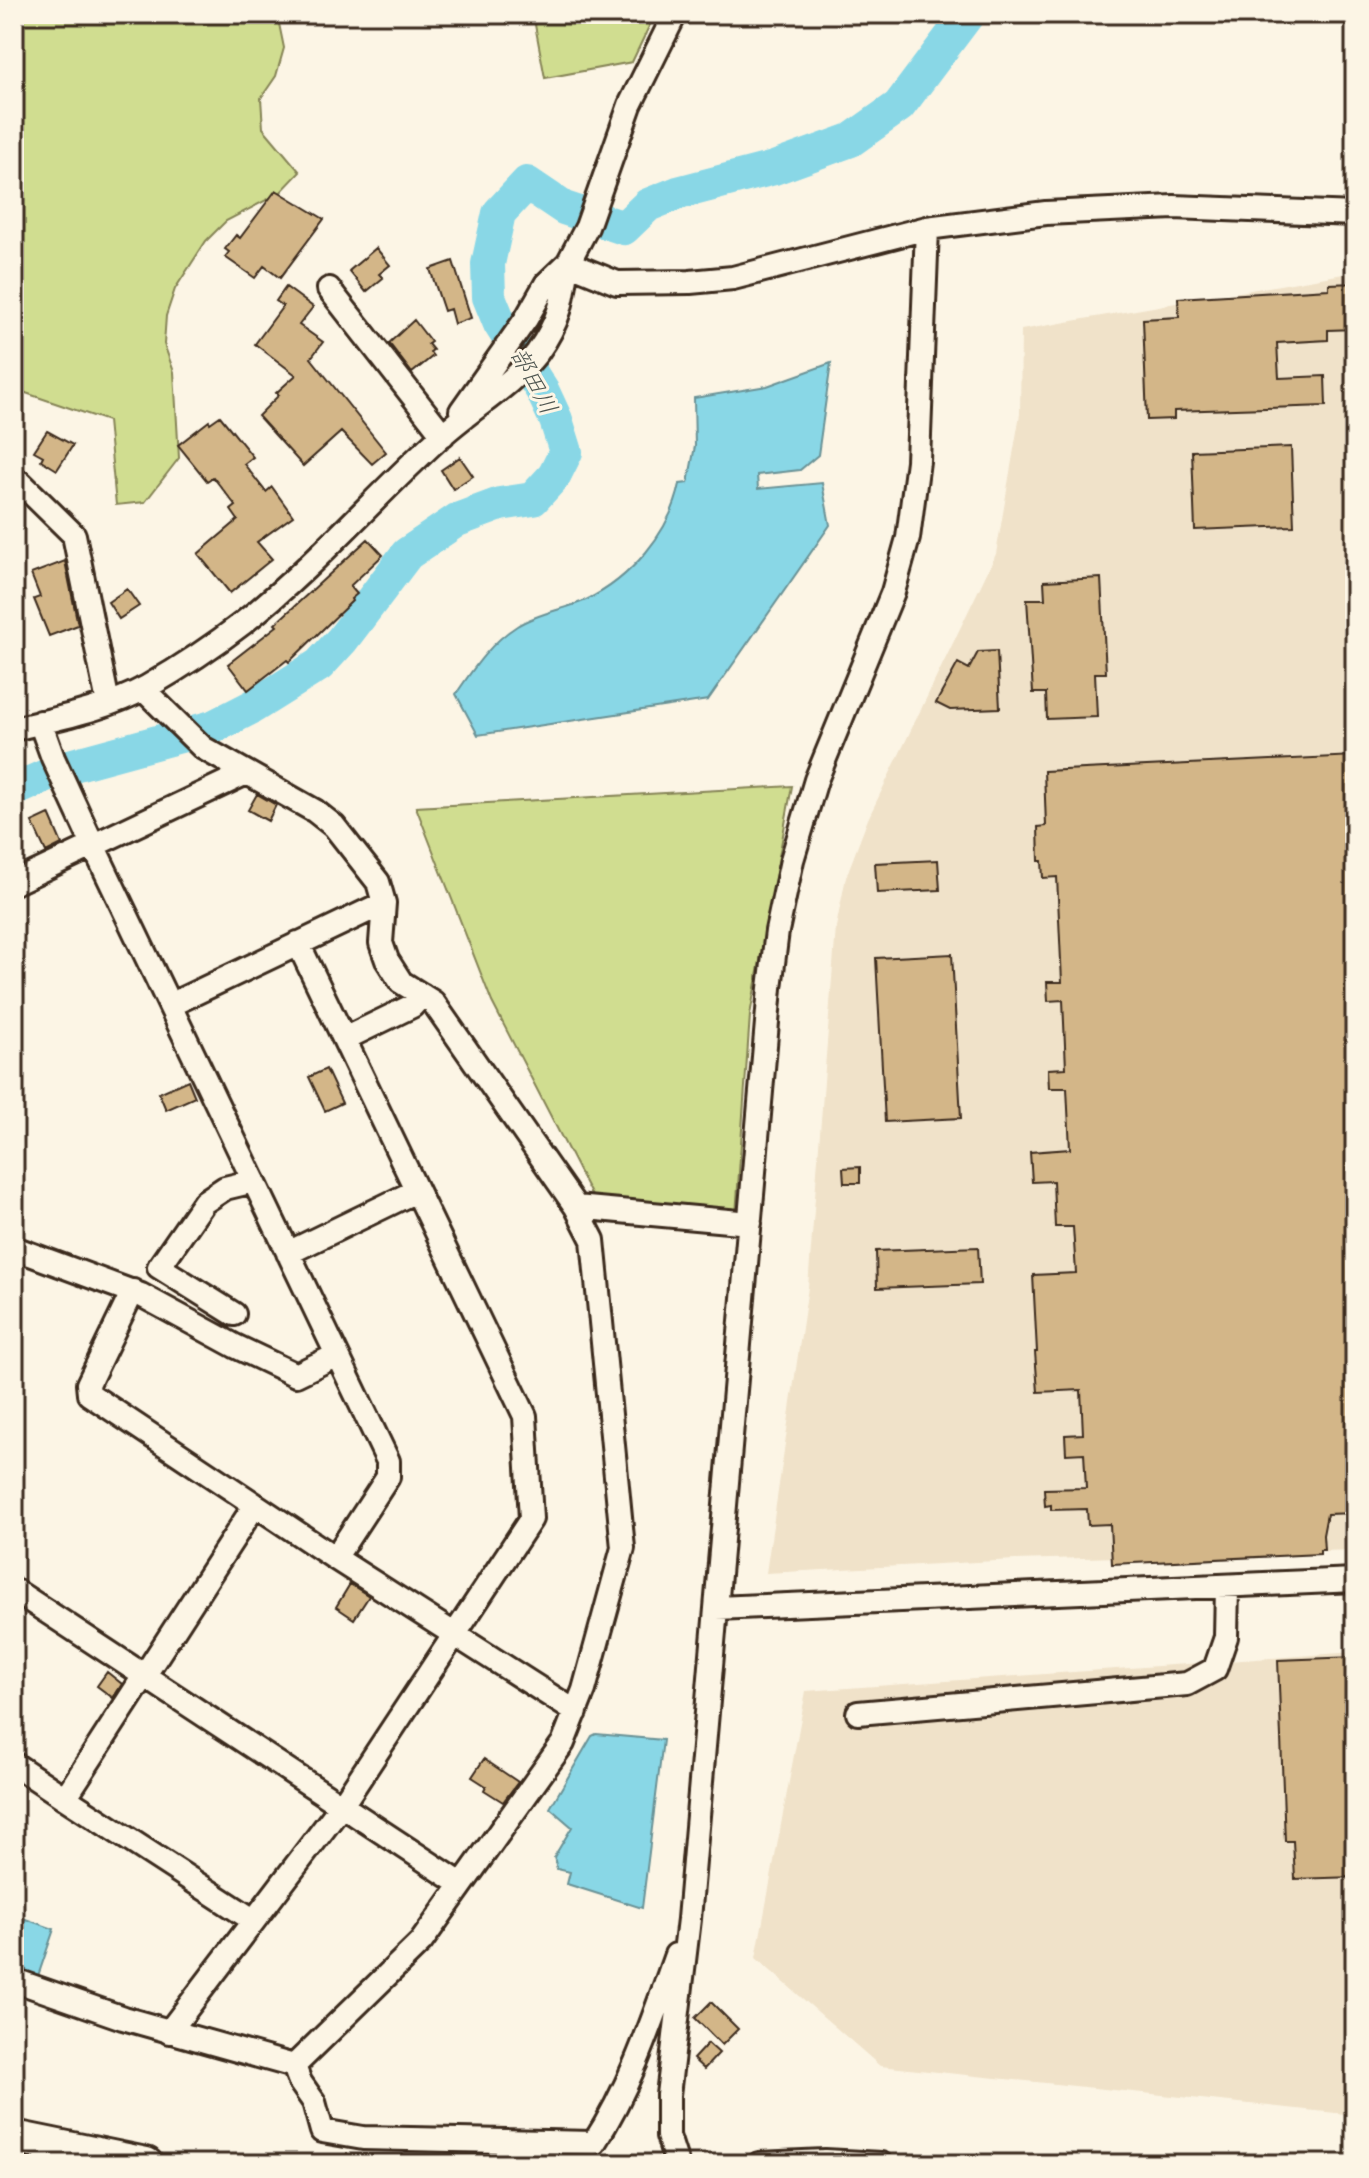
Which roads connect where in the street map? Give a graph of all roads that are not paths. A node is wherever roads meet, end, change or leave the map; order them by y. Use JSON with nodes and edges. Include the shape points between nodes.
{"nodes":[{"id":1,"x":675,"y":14,"type":"edge"},
{"id":2,"x":1355,"y":214,"type":"edge"},
{"id":3,"x":927,"y":228,"type":"junction"},
{"id":4,"x":568,"y":263,"type":"junction"},
{"id":5,"x":329,"y":289,"type":"dead end"},
{"id":6,"x":443,"y":435,"type":"junction"},
{"id":7,"x":21,"y":483,"type":"dead end"},
{"id":8,"x":143,"y":689,"type":"junction"},
{"id":9,"x":108,"y":703,"type":"junction"},
{"id":10,"x":40,"y":722,"type":"junction"},
{"id":11,"x":14,"y":729,"type":"edge"},
{"id":12,"x":246,"y":773,"type":"junction"},
{"id":13,"x":93,"y":845,"type":"junction"},
{"id":14,"x":14,"y":883,"type":"edge"},
{"id":15,"x":384,"y":903,"type":"junction"},
{"id":16,"x":298,"y":943,"type":"junction"},
{"id":17,"x":422,"y":995,"type":"junction"},
{"id":18,"x":170,"y":1005,"type":"junction"},
{"id":19,"x":344,"y":1039,"type":"junction"},
{"id":20,"x":254,"y":1181,"type":"junction"},
{"id":21,"x":416,"y":1191,"type":"junction"},
{"id":22,"x":576,"y":1207,"type":"junction"},
{"id":23,"x":750,"y":1223,"type":"junction"},
{"id":24,"x":14,"y":1248,"type":"edge"},
{"id":25,"x":288,"y":1253,"type":"junction"},
{"id":26,"x":133,"y":1291,"type":"junction"},
{"id":27,"x":234,"y":1314,"type":"dead end"},
{"id":28,"x":337,"y":1355,"type":"junction"},
{"id":29,"x":255,"y":1505,"type":"junction"},
{"id":30,"x":335,"y":1558,"type":"junction"},
{"id":31,"x":1355,"y":1580,"type":"edge"},
{"id":32,"x":1227,"y":1586,"type":"junction"},
{"id":33,"x":14,"y":1590,"type":"edge"},
{"id":34,"x":717,"y":1608,"type":"junction"},
{"id":35,"x":455,"y":1636,"type":"junction"},
{"id":36,"x":144,"y":1675,"type":"junction"},
{"id":37,"x":576,"y":1712,"type":"junction"},
{"id":38,"x":858,"y":1713,"type":"dead end"},
{"id":39,"x":14,"y":1764,"type":"edge"},
{"id":40,"x":65,"y":1798,"type":"junction"},
{"id":41,"x":342,"y":1805,"type":"junction"},
{"id":42,"x":461,"y":1884,"type":"junction"},
{"id":43,"x":689,"y":1919,"type":"junction"},
{"id":44,"x":253,"y":1920,"type":"junction"},
{"id":45,"x":14,"y":1980,"type":"edge"},
{"id":46,"x":169,"y":2032,"type":"junction"},
{"id":47,"x":294,"y":2066,"type":"junction"},
{"id":48,"x":14,"y":2137,"type":"edge"},
{"id":49,"x":146,"y":2164,"type":"edge"},
{"id":50,"x":677,"y":2164,"type":"edge"},
{"id":51,"x":759,"y":2164,"type":"edge"},
{"id":52,"x":881,"y":2164,"type":"edge"}],
"edges":[{"from":1,"to":4,"type":"street","via":[[630,105],[587,227]]},
{"from":2,"to":3,"type":"street","via":[[1174,207],[1046,213]]},
{"from":3,"to":4,"type":"street","via":[[733,278],[617,283]]},
{"from":3,"to":23,"type":"street","via":[[918,461],[910,525],[893,592],[816,780],[792,860],[770,988]]},
{"from":4,"to":6,"type":"street","via":[[546,284]]},
{"from":4,"to":6,"type":"street","via":[[563,307],[538,351],[514,379]]},
{"from":5,"to":6,"type":"street"},
{"from":6,"to":8,"type":"street","via":[[244,622]]},
{"from":7,"to":9,"type":"street","via":[[74,535]]},
{"from":8,"to":9,"type":"street"},
{"from":8,"to":12,"type":"street","via":[[203,748]]},
{"from":9,"to":10,"type":"street"},
{"from":10,"to":11,"type":"street"},
{"from":10,"to":13,"type":"street"},
{"from":12,"to":13,"type":"street"},
{"from":12,"to":15,"type":"street","via":[[334,826],[378,882]]},
{"from":13,"to":14,"type":"street"},
{"from":13,"to":18,"type":"street"},
{"from":15,"to":16,"type":"street"},
{"from":15,"to":17,"type":"street","via":[[381,943],[387,960],[401,982]]},
{"from":16,"to":18,"type":"street"},
{"from":16,"to":19,"type":"street"},
{"from":17,"to":19,"type":"street","via":[[412,1006]]},
{"from":17,"to":22,"type":"street","via":[[433,1002]]},
{"from":18,"to":20,"type":"street"},
{"from":19,"to":21,"type":"street"},
{"from":20,"to":25,"type":"street"},
{"from":20,"to":27,"type":"street","via":[[225,1188],[204,1202],[159,1267]]},
{"from":21,"to":25,"type":"street"},
{"from":21,"to":35,"type":"street","via":[[525,1416],[531,1519]]},
{"from":22,"to":23,"type":"street"},
{"from":22,"to":37,"type":"street","via":[[593,1240],[623,1548]]},
{"from":23,"to":34,"type":"street"},
{"from":24,"to":26,"type":"street"},
{"from":25,"to":28,"type":"street"},
{"from":26,"to":28,"type":"street","via":[[296,1375]]},
{"from":26,"to":29,"type":"street","via":[[88,1384],[89,1394]]},
{"from":28,"to":30,"type":"street","via":[[388,1461],[388,1477]]},
{"from":29,"to":30,"type":"street"},
{"from":29,"to":36,"type":"street"},
{"from":30,"to":35,"type":"street"},
{"from":31,"to":32,"type":"street"},
{"from":32,"to":34,"type":"street"},
{"from":32,"to":38,"type":"street","via":[[1226,1637],[1215,1669],[1187,1684]]},
{"from":33,"to":36,"type":"street"},
{"from":34,"to":43,"type":"street"},
{"from":35,"to":37,"type":"street"},
{"from":35,"to":41,"type":"street"},
{"from":36,"to":40,"type":"street"},
{"from":36,"to":41,"type":"street"},
{"from":37,"to":42,"type":"street","via":[[563,1743]]},
{"from":39,"to":40,"type":"street"},
{"from":40,"to":44,"type":"street"},
{"from":41,"to":42,"type":"street"},
{"from":41,"to":44,"type":"street"},
{"from":42,"to":47,"type":"street","via":[[421,1942]]},
{"from":43,"to":47,"type":"street","via":[[643,2046],[594,2143],[363,2138],[322,2131],[314,2102]]},
{"from":43,"to":50,"type":"street","via":[[668,2095],[668,2136]]},
{"from":44,"to":46,"type":"street"},
{"from":45,"to":46,"type":"street"},
{"from":46,"to":47,"type":"street"},
{"from":48,"to":49,"type":"highway"},
{"from":51,"to":52,"type":"street"}]}
